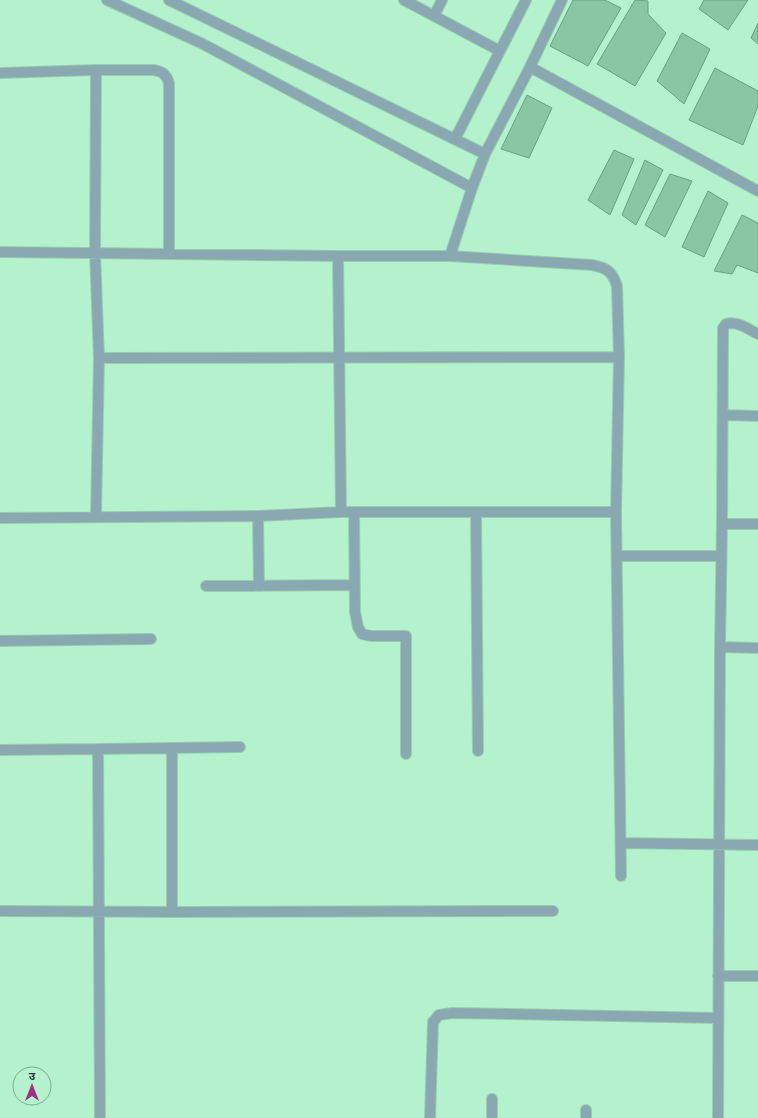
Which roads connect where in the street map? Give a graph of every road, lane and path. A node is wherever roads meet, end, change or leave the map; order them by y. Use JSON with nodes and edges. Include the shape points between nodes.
{"nodes":[{"id":1,"x":107,"y":0,"type":"edge"},
{"id":2,"x":169,"y":0,"type":"edge"},
{"id":3,"x":404,"y":0,"type":"edge"},
{"id":4,"x":442,"y":0,"type":"edge"},
{"id":5,"x":526,"y":0,"type":"edge"},
{"id":6,"x":562,"y":0,"type":"edge"},
{"id":7,"x":434,"y":16,"type":"junction"},
{"id":8,"x":500,"y":51,"type":"junction"},
{"id":9,"x":530,"y":67,"type":"junction"},
{"id":10,"x":96,"y":70,"type":"junction"},
{"id":11,"x":0,"y":73,"type":"edge"},
{"id":12,"x":455,"y":138,"type":"junction"},
{"id":13,"x":486,"y":154,"type":"junction"},
{"id":14,"x":472,"y":188,"type":"junction"},
{"id":15,"x":758,"y":192,"type":"edge"},
{"id":16,"x":0,"y":252,"type":"edge"},
{"id":17,"x":95,"y":252,"type":"junction"},
{"id":18,"x":169,"y":254,"type":"junction"},
{"id":19,"x":338,"y":256,"type":"junction"},
{"id":20,"x":450,"y":256,"type":"junction"},
{"id":21,"x":758,"y":334,"type":"edge"},
{"id":22,"x":340,"y":357,"type":"junction"},
{"id":23,"x":619,"y":357,"type":"junction"},
{"id":24,"x":99,"y":358,"type":"junction"},
{"id":25,"x":723,"y":415,"type":"junction"},
{"id":26,"x":758,"y":416,"type":"edge"},
{"id":27,"x":341,"y":512,"type":"junction"},
{"id":28,"x":354,"y":512,"type":"junction"},
{"id":29,"x":476,"y":512,"type":"junction"},
{"id":30,"x":616,"y":512,"type":"junction"},
{"id":31,"x":96,"y":516,"type":"junction"},
{"id":32,"x":258,"y":516,"type":"junction"},
{"id":33,"x":0,"y":518,"type":"edge"},
{"id":34,"x":722,"y":524,"type":"junction"},
{"id":35,"x":758,"y":524,"type":"edge"},
{"id":36,"x":617,"y":556,"type":"junction"},
{"id":37,"x":721,"y":556,"type":"junction"},
{"id":38,"x":355,"y":584,"type":"junction"},
{"id":39,"x":206,"y":586,"type":"dead end"},
{"id":40,"x":259,"y":586,"type":"junction"},
{"id":41,"x":151,"y":639,"type":"dead end"},
{"id":42,"x":0,"y":641,"type":"edge"},
{"id":43,"x":720,"y":647,"type":"junction"},
{"id":44,"x":758,"y":648,"type":"edge"},
{"id":45,"x":240,"y":747,"type":"dead end"},
{"id":46,"x":172,"y":748,"type":"junction"},
{"id":47,"x":98,"y":749,"type":"junction"},
{"id":48,"x":0,"y":750,"type":"edge"},
{"id":49,"x":478,"y":751,"type":"dead end"},
{"id":50,"x":406,"y":754,"type":"dead end"},
{"id":51,"x":621,"y":843,"type":"junction"},
{"id":52,"x":719,"y":845,"type":"junction"},
{"id":53,"x":758,"y":845,"type":"edge"},
{"id":54,"x":621,"y":876,"type":"dead end"},
{"id":55,"x":99,"y":910,"type":"junction"},
{"id":56,"x":553,"y":910,"type":"dead end"},
{"id":57,"x":0,"y":911,"type":"edge"},
{"id":58,"x":172,"y":912,"type":"junction"},
{"id":59,"x":718,"y":976,"type":"junction"},
{"id":60,"x":758,"y":976,"type":"edge"},
{"id":61,"x":718,"y":1018,"type":"junction"},
{"id":62,"x":492,"y":1099,"type":"dead end"},
{"id":63,"x":100,"y":1118,"type":"edge"},
{"id":64,"x":430,"y":1118,"type":"edge"},
{"id":65,"x":492,"y":1118,"type":"edge"},
{"id":66,"x":718,"y":1118,"type":"edge"}],
"edges":[{"from":1,"to":14,"type":"street","via":[[203,44]]},
{"from":2,"to":12,"type":"street"},
{"from":3,"to":7,"type":"street"},
{"from":4,"to":7,"type":"street"},
{"from":5,"to":8,"type":"street"},
{"from":6,"to":9,"type":"street"},
{"from":7,"to":8,"type":"street"},
{"from":8,"to":12,"type":"street"},
{"from":9,"to":13,"type":"street"},
{"from":9,"to":15,"type":"street"},
{"from":10,"to":11,"type":"street"},
{"from":10,"to":17,"type":"street"},
{"from":10,"to":18,"type":"street","via":[[154,70],[166,75],[169,83]]},
{"from":12,"to":13,"type":"street"},
{"from":13,"to":14,"type":"street"},
{"from":14,"to":20,"type":"street"},
{"from":16,"to":17,"type":"street"},
{"from":17,"to":18,"type":"street"},
{"from":17,"to":24,"type":"street"},
{"from":18,"to":19,"type":"street"},
{"from":19,"to":20,"type":"street"},
{"from":19,"to":22,"type":"street"},
{"from":20,"to":23,"type":"street","via":[[592,265],[609,271],[614,276],[617,286]]},
{"from":21,"to":25,"type":"street","via":[[732,322],[723,328]]},
{"from":22,"to":23,"type":"street"},
{"from":22,"to":24,"type":"street"},
{"from":22,"to":27,"type":"street"},
{"from":23,"to":30,"type":"street"},
{"from":24,"to":31,"type":"street"},
{"from":25,"to":26,"type":"street"},
{"from":25,"to":34,"type":"street"},
{"from":27,"to":28,"type":"street"},
{"from":27,"to":32,"type":"street"},
{"from":28,"to":29,"type":"street"},
{"from":28,"to":38,"type":"street"},
{"from":29,"to":30,"type":"street"},
{"from":29,"to":49,"type":"street"},
{"from":30,"to":36,"type":"street"},
{"from":31,"to":32,"type":"street"},
{"from":31,"to":33,"type":"street"},
{"from":32,"to":40,"type":"street"},
{"from":34,"to":35,"type":"street"},
{"from":34,"to":37,"type":"street"},
{"from":36,"to":37,"type":"street"},
{"from":36,"to":51,"type":"street"},
{"from":37,"to":43,"type":"street"},
{"from":38,"to":40,"type":"street"},
{"from":38,"to":50,"type":"street","via":[[355,612],[362,634],[406,636]]},
{"from":39,"to":40,"type":"street"},
{"from":41,"to":42,"type":"street"},
{"from":43,"to":44,"type":"street"},
{"from":43,"to":52,"type":"street"},
{"from":45,"to":46,"type":"street"},
{"from":46,"to":47,"type":"street"},
{"from":46,"to":58,"type":"street"},
{"from":47,"to":48,"type":"street"},
{"from":47,"to":55,"type":"street"},
{"from":51,"to":52,"type":"street"},
{"from":51,"to":54,"type":"street"},
{"from":52,"to":53,"type":"street"},
{"from":52,"to":59,"type":"street"},
{"from":55,"to":57,"type":"street"},
{"from":55,"to":58,"type":"street"},
{"from":55,"to":63,"type":"street"},
{"from":56,"to":58,"type":"street"},
{"from":59,"to":60,"type":"street"},
{"from":59,"to":61,"type":"street"},
{"from":61,"to":64,"type":"street","via":[[452,1013],[439,1015],[433,1022]]},
{"from":61,"to":66,"type":"street"},
{"from":62,"to":65,"type":"street"}]}
